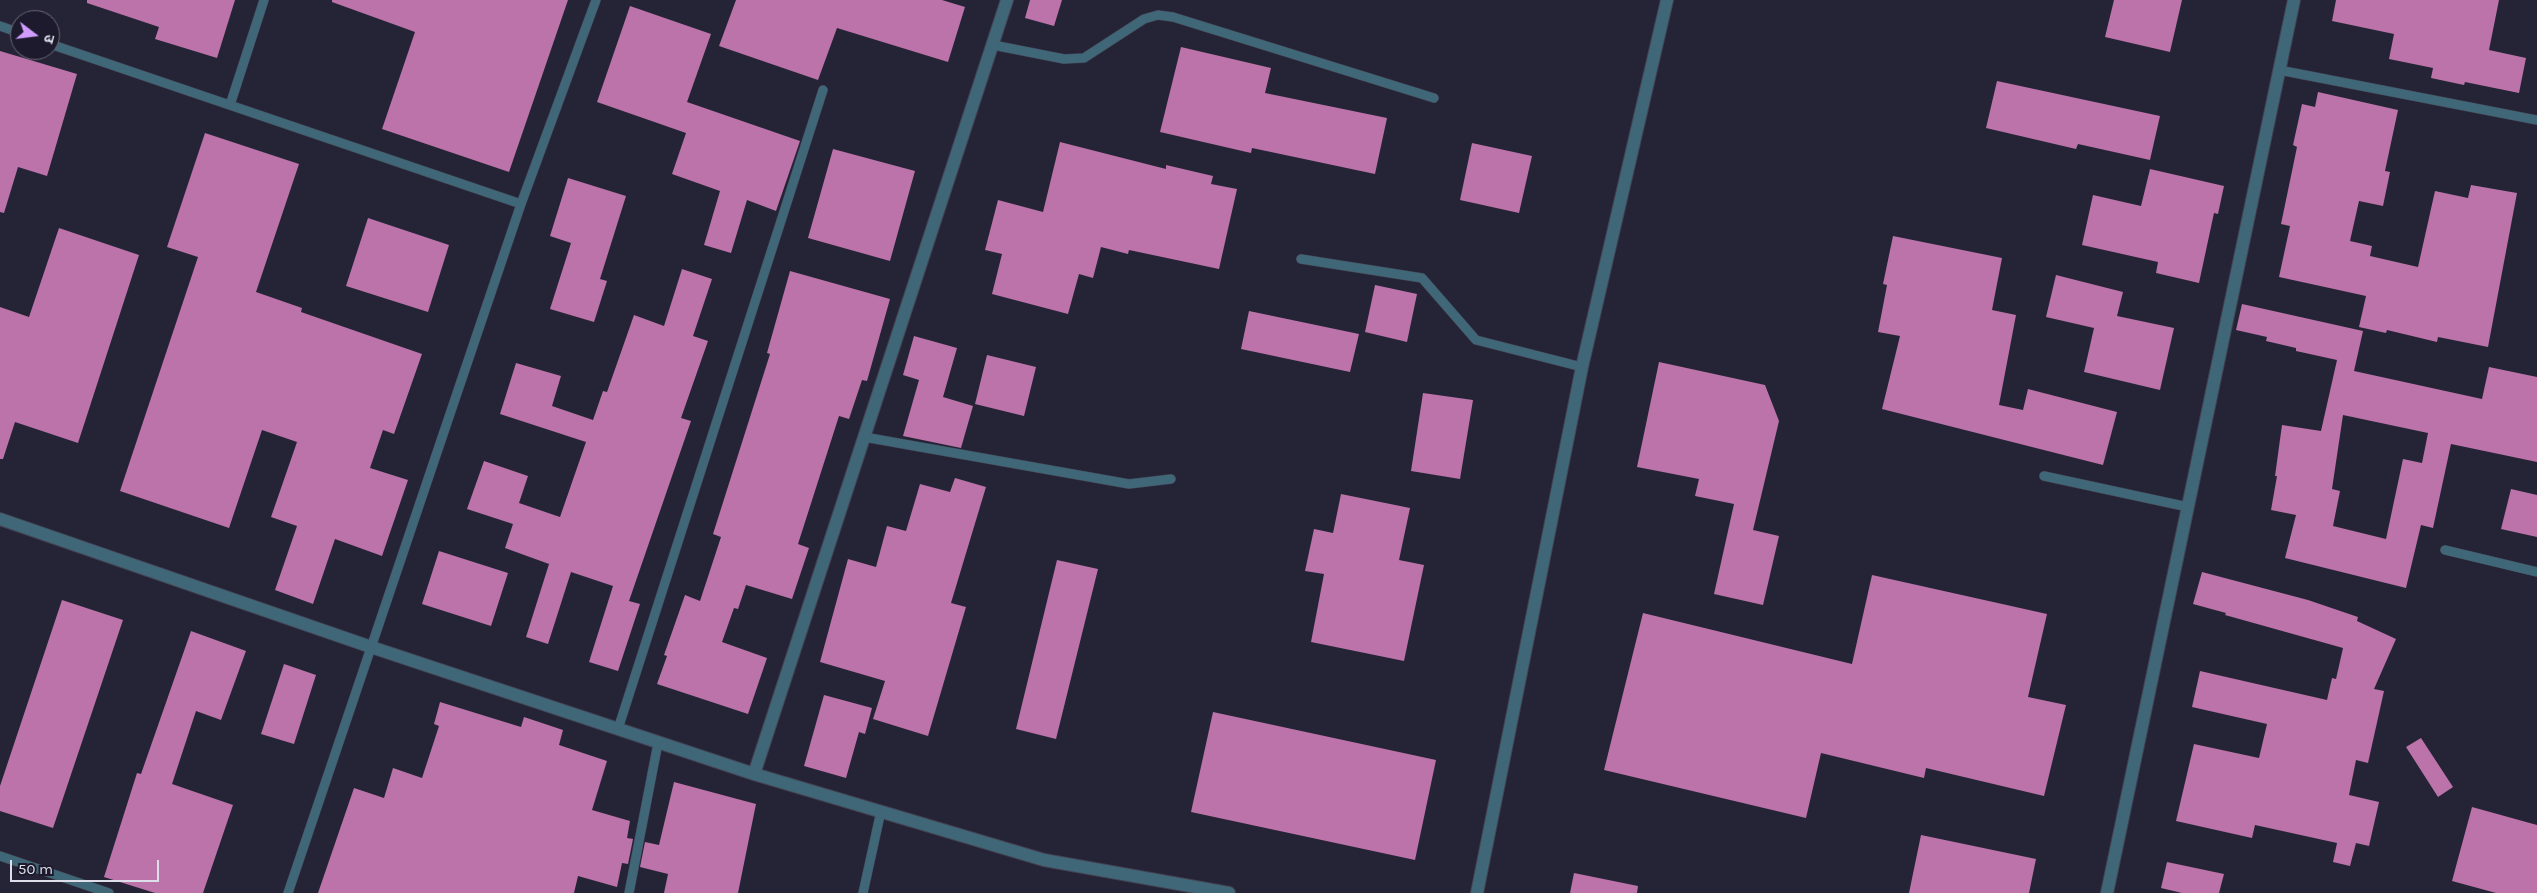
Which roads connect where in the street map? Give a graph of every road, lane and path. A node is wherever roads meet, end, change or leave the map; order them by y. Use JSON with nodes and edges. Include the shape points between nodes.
{"nodes":[{"id":1,"x":264,"y":0,"type":"edge"},
{"id":2,"x":596,"y":0,"type":"edge"},
{"id":3,"x":1007,"y":0,"type":"edge"},
{"id":4,"x":1667,"y":0,"type":"edge"},
{"id":5,"x":2294,"y":0,"type":"edge"},
{"id":6,"x":993,"y":45,"type":"junction"},
{"id":7,"x":60,"y":47,"type":"edge"},
{"id":8,"x":2279,"y":70,"type":"junction"},
{"id":9,"x":823,"y":90,"type":"dead end"},
{"id":10,"x":1434,"y":98,"type":"dead end"},
{"id":11,"x":230,"y":105,"type":"junction"},
{"id":12,"x":2537,"y":120,"type":"edge"},
{"id":13,"x":521,"y":204,"type":"junction"},
{"id":14,"x":1301,"y":260,"type":"dead end"},
{"id":15,"x":1582,"y":367,"type":"junction"},
{"id":16,"x":864,"y":437,"type":"junction"},
{"id":17,"x":2044,"y":476,"type":"dead end"},
{"id":18,"x":1171,"y":479,"type":"dead end"},
{"id":19,"x":2188,"y":507,"type":"junction"},
{"id":20,"x":0,"y":519,"type":"edge"},
{"id":21,"x":2445,"y":550,"type":"dead end"},
{"id":22,"x":2537,"y":572,"type":"edge"},
{"id":23,"x":371,"y":647,"type":"junction"},
{"id":24,"x":618,"y":728,"type":"junction"},
{"id":25,"x":658,"y":743,"type":"junction"},
{"id":26,"x":754,"y":774,"type":"junction"},
{"id":27,"x":881,"y":811,"type":"junction"},
{"id":28,"x":0,"y":856,"type":"edge"},
{"id":29,"x":109,"y":893,"type":"edge"},
{"id":30,"x":288,"y":893,"type":"edge"},
{"id":31,"x":630,"y":893,"type":"edge"},
{"id":32,"x":863,"y":893,"type":"edge"},
{"id":33,"x":1229,"y":893,"type":"edge"},
{"id":34,"x":1477,"y":893,"type":"edge"},
{"id":35,"x":2107,"y":893,"type":"edge"}],
"edges":[{"from":1,"to":11,"type":"lane"},
{"from":2,"to":13,"type":"lane"},
{"from":3,"to":6,"type":"street"},
{"from":4,"to":15,"type":"street"},
{"from":5,"to":8,"type":"street"},
{"from":6,"to":10,"type":"lane","via":[[1064,59],[1084,58],[1144,19],[1158,15]]},
{"from":6,"to":16,"type":"street"},
{"from":7,"to":11,"type":"lane"},
{"from":8,"to":12,"type":"lane"},
{"from":8,"to":19,"type":"street"},
{"from":9,"to":24,"type":"lane"},
{"from":11,"to":13,"type":"lane"},
{"from":13,"to":23,"type":"lane"},
{"from":14,"to":15,"type":"lane","via":[[1422,278],[1476,340]]},
{"from":15,"to":34,"type":"street"},
{"from":16,"to":18,"type":"lane","via":[[1129,484]]},
{"from":16,"to":26,"type":"street"},
{"from":17,"to":19,"type":"lane"},
{"from":19,"to":35,"type":"street"},
{"from":20,"to":23,"type":"street"},
{"from":21,"to":22,"type":"lane"},
{"from":23,"to":24,"type":"street"},
{"from":23,"to":30,"type":"lane"},
{"from":24,"to":25,"type":"street"},
{"from":25,"to":26,"type":"street"},
{"from":25,"to":31,"type":"lane"},
{"from":26,"to":27,"type":"street"},
{"from":27,"to":32,"type":"lane"},
{"from":27,"to":33,"type":"street","via":[[1044,860]]},
{"from":28,"to":29,"type":"lane"}]}
